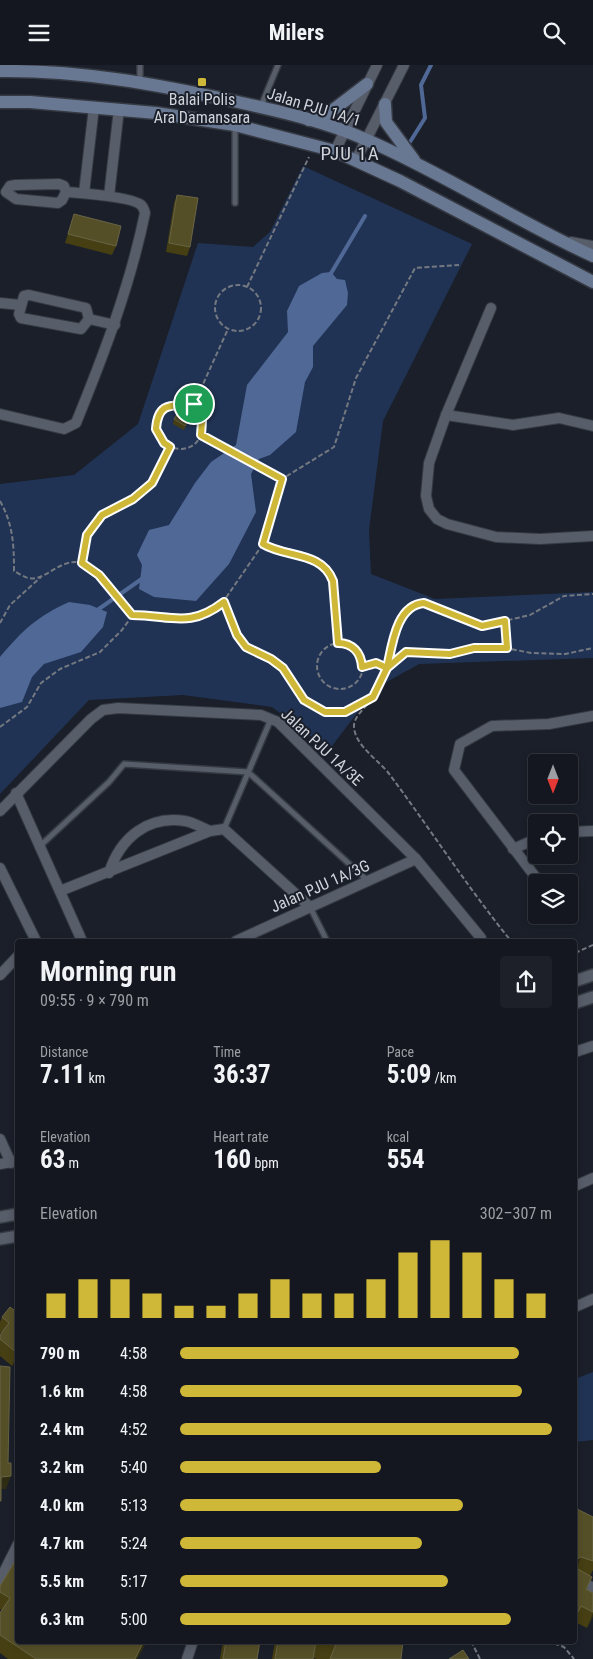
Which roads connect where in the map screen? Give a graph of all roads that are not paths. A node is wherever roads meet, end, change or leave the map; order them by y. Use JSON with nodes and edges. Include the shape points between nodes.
{"nodes":[{"id":1,"x":140,"y":65,"type":"edge"},
{"id":2,"x":278,"y":65,"type":"edge"},
{"id":3,"x":377,"y":65,"type":"edge"},
{"id":4,"x":404,"y":65,"type":"edge"},
{"id":5,"x":0,"y":71,"type":"edge"},
{"id":6,"x":140,"y":84,"type":"junction"},
{"id":7,"x":367,"y":84,"type":"junction"},
{"id":8,"x":0,"y":102,"type":"edge"},
{"id":9,"x":385,"y":104,"type":"junction"},
{"id":10,"x":94,"y":107,"type":"junction"},
{"id":11,"x":261,"y":107,"type":"junction"},
{"id":12,"x":120,"y":109,"type":"junction"},
{"id":13,"x":310,"y":120,"type":"junction"},
{"id":14,"x":235,"y":125,"type":"junction"},
{"id":15,"x":344,"y":131,"type":"junction"},
{"id":16,"x":366,"y":139,"type":"junction"},
{"id":17,"x":335,"y":151,"type":"junction"},
{"id":18,"x":356,"y":160,"type":"junction"},
{"id":19,"x":418,"y":164,"type":"junction"},
{"id":20,"x":3,"y":192,"type":"edge"},
{"id":21,"x":66,"y":192,"type":"junction"},
{"id":22,"x":84,"y":193,"type":"junction"},
{"id":23,"x":109,"y":196,"type":"junction"},
{"id":24,"x":235,"y":203,"type":"dead end"},
{"id":25,"x":556,"y":239,"type":"junction"},
{"id":26,"x":593,"y":246,"type":"edge"},
{"id":27,"x":593,"y":256,"type":"edge"},
{"id":28,"x":593,"y":282,"type":"edge"},
{"id":29,"x":0,"y":303,"type":"edge"},
{"id":30,"x":21,"y":305,"type":"junction"},
{"id":31,"x":491,"y":308,"type":"dead end"},
{"id":32,"x":89,"y":319,"type":"junction"},
{"id":33,"x":115,"y":325,"type":"junction"},
{"id":34,"x":0,"y":414,"type":"edge"},
{"id":35,"x":446,"y":415,"type":"junction"},
{"id":36,"x":593,"y":426,"type":"edge"},
{"id":37,"x":593,"y":535,"type":"edge"},
{"id":38,"x":593,"y":716,"type":"edge"},
{"id":39,"x":272,"y":718,"type":"junction"},
{"id":40,"x":248,"y":772,"type":"junction"},
{"id":41,"x":16,"y":793,"type":"junction"},
{"id":42,"x":0,"y":811,"type":"edge"},
{"id":43,"x":224,"y":829,"type":"junction"},
{"id":44,"x":210,"y":831,"type":"junction"},
{"id":45,"x":593,"y":831,"type":"edge"},
{"id":46,"x":578,"y":832,"type":"edge"},
{"id":47,"x":528,"y":842,"type":"edge"},
{"id":48,"x":40,"y":846,"type":"junction"},
{"id":49,"x":513,"y":849,"type":"junction"},
{"id":50,"x":416,"y":859,"type":"junction"},
{"id":51,"x":0,"y":868,"type":"edge"},
{"id":52,"x":109,"y":873,"type":"junction"},
{"id":53,"x":533,"y":874,"type":"edge"},
{"id":54,"x":368,"y":881,"type":"junction"},
{"id":55,"x":60,"y":891,"type":"junction"},
{"id":56,"x":310,"y":907,"type":"junction"},
{"id":57,"x":35,"y":939,"type":"edge"},
{"id":58,"x":81,"y":939,"type":"edge"},
{"id":59,"x":240,"y":939,"type":"edge"},
{"id":60,"x":326,"y":939,"type":"edge"},
{"id":61,"x":481,"y":939,"type":"edge"},
{"id":62,"x":15,"y":960,"type":"edge"},
{"id":63,"x":0,"y":975,"type":"edge"},
{"id":64,"x":593,"y":975,"type":"edge"},
{"id":65,"x":577,"y":980,"type":"edge"},
{"id":66,"x":593,"y":997,"type":"edge"},
{"id":67,"x":577,"y":1002,"type":"edge"},
{"id":68,"x":593,"y":1046,"type":"edge"},
{"id":69,"x":577,"y":1051,"type":"edge"},
{"id":70,"x":0,"y":1139,"type":"edge"},
{"id":71,"x":14,"y":1162,"type":"edge"},
{"id":72,"x":0,"y":1164,"type":"edge"},
{"id":73,"x":593,"y":1178,"type":"edge"},
{"id":74,"x":577,"y":1185,"type":"edge"},
{"id":75,"x":15,"y":1214,"type":"edge"},
{"id":76,"x":0,"y":1217,"type":"edge"},
{"id":77,"x":15,"y":1236,"type":"edge"},
{"id":78,"x":0,"y":1239,"type":"edge"},
{"id":79,"x":593,"y":1299,"type":"edge"},
{"id":80,"x":577,"y":1306,"type":"edge"},
{"id":81,"x":15,"y":1550,"type":"edge"},
{"id":82,"x":0,"y":1580,"type":"edge"},
{"id":83,"x":577,"y":1581,"type":"edge"},
{"id":84,"x":592,"y":1587,"type":"edge"},
{"id":85,"x":193,"y":1644,"type":"edge"},
{"id":86,"x":187,"y":1659,"type":"edge"}],
"edges":[{"from":1,"to":6,"type":"lane"},
{"from":2,"to":11,"type":"lane"},
{"from":3,"to":7,"type":"street"},
{"from":4,"to":9,"type":"street"},
{"from":5,"to":6,"type":"main road","name":"Jalan PJU 1A/1","via":[[88,75]]},
{"from":6,"to":11,"type":"main road","name":"Jalan PJU 1A/1"},
{"from":7,"to":13,"type":"main road","via":[[329,113]]},
{"from":7,"to":15,"type":"street"},
{"from":8,"to":10,"type":"main road"},
{"from":9,"to":16,"type":"street"},
{"from":9,"to":19,"type":"main road","via":[[386,122]]},
{"from":10,"to":12,"type":"main road"},
{"from":10,"to":22,"type":"street"},
{"from":11,"to":13,"type":"main road","name":"Jalan PJU 1A/1"},
{"from":12,"to":14,"type":"main road"},
{"from":12,"to":23,"type":"street"},
{"from":13,"to":15,"type":"main road","name":"Jalan PJU 1A/1"},
{"from":14,"to":17,"type":"main road"},
{"from":14,"to":24,"type":"lane"},
{"from":15,"to":16,"type":"main road","name":"Jalan PJU 1A/1"},
{"from":15,"to":17,"type":"street"},
{"from":16,"to":18,"type":"street"},
{"from":16,"to":19,"type":"main road","name":"Jalan PJU 1A/1"},
{"from":17,"to":18,"type":"main road"},
{"from":18,"to":28,"type":"main road"},
{"from":19,"to":25,"type":"main road","name":"Jalan PJU 1A/1"},
{"from":20,"to":21,"type":"street","via":[[16,185],[59,184]]},
{"from":20,"to":21,"type":"street","via":[[16,199],[58,203]]},
{"from":21,"to":22,"type":"street"},
{"from":22,"to":23,"type":"street"},
{"from":23,"to":33,"type":"street","via":[[138,203],[145,213],[135,263]]},
{"from":25,"to":26,"type":"street"},
{"from":25,"to":27,"type":"main road","name":"Jalan PJU 1A/1"},
{"from":29,"to":30,"type":"street"},
{"from":30,"to":32,"type":"street","via":[[24,296],[29,295],[86,307]]},
{"from":30,"to":32,"type":"street","via":[[19,315],[22,319],[81,329]]},
{"from":31,"to":35,"type":"street"},
{"from":32,"to":33,"type":"street"},
{"from":33,"to":34,"type":"street","via":[[76,423],[70,428],[46,426]]},
{"from":35,"to":36,"type":"street","via":[[513,425],[559,418]]},
{"from":35,"to":37,"type":"street","via":[[429,463],[426,496],[429,509],[437,519],[496,537],[540,539]]},
{"from":38,"to":49,"type":"street","via":[[548,724],[492,726],[460,744],[454,770]]},
{"from":39,"to":40,"type":"lane"},
{"from":39,"to":41,"type":"street","name":"Jalan PJU 1A/3E","via":[[118,708],[103,710]]},
{"from":39,"to":50,"type":"street","name":"Jalan PJU 1A/3E"},
{"from":40,"to":43,"type":"lane"},
{"from":40,"to":48,"type":"lane","via":[[124,765],[109,783]]},
{"from":40,"to":54,"type":"lane"},
{"from":41,"to":42,"type":"street","name":"Jalan PJU 1A/3E"},
{"from":41,"to":48,"type":"street"},
{"from":43,"to":44,"type":"street"},
{"from":43,"to":56,"type":"street"},
{"from":44,"to":52,"type":"street"},
{"from":44,"to":52,"type":"street","via":[[186,821],[146,825],[120,848]]},
{"from":45,"to":46,"type":"street"},
{"from":47,"to":49,"type":"street"},
{"from":48,"to":55,"type":"street"},
{"from":49,"to":53,"type":"street"},
{"from":50,"to":54,"type":"street","name":"Jalan PJU 1A/3G"},
{"from":50,"to":61,"type":"street","name":"Jalan PJU 1A/3E"},
{"from":51,"to":57,"type":"street"},
{"from":52,"to":55,"type":"street"},
{"from":54,"to":56,"type":"street","name":"Jalan PJU 1A/3G"},
{"from":55,"to":58,"type":"street"},
{"from":56,"to":59,"type":"street","name":"Jalan PJU 1A/3G"},
{"from":56,"to":60,"type":"lane"},
{"from":62,"to":63,"type":"street"},
{"from":64,"to":65,"type":"street"},
{"from":66,"to":67,"type":"street"},
{"from":68,"to":69,"type":"street"},
{"from":70,"to":71,"type":"street"},
{"from":71,"to":72,"type":"street"},
{"from":73,"to":74,"type":"street"},
{"from":75,"to":76,"type":"street"},
{"from":77,"to":78,"type":"street"},
{"from":79,"to":80,"type":"street"},
{"from":81,"to":82,"type":"street"},
{"from":83,"to":84,"type":"street"},
{"from":85,"to":86,"type":"street"}]}
